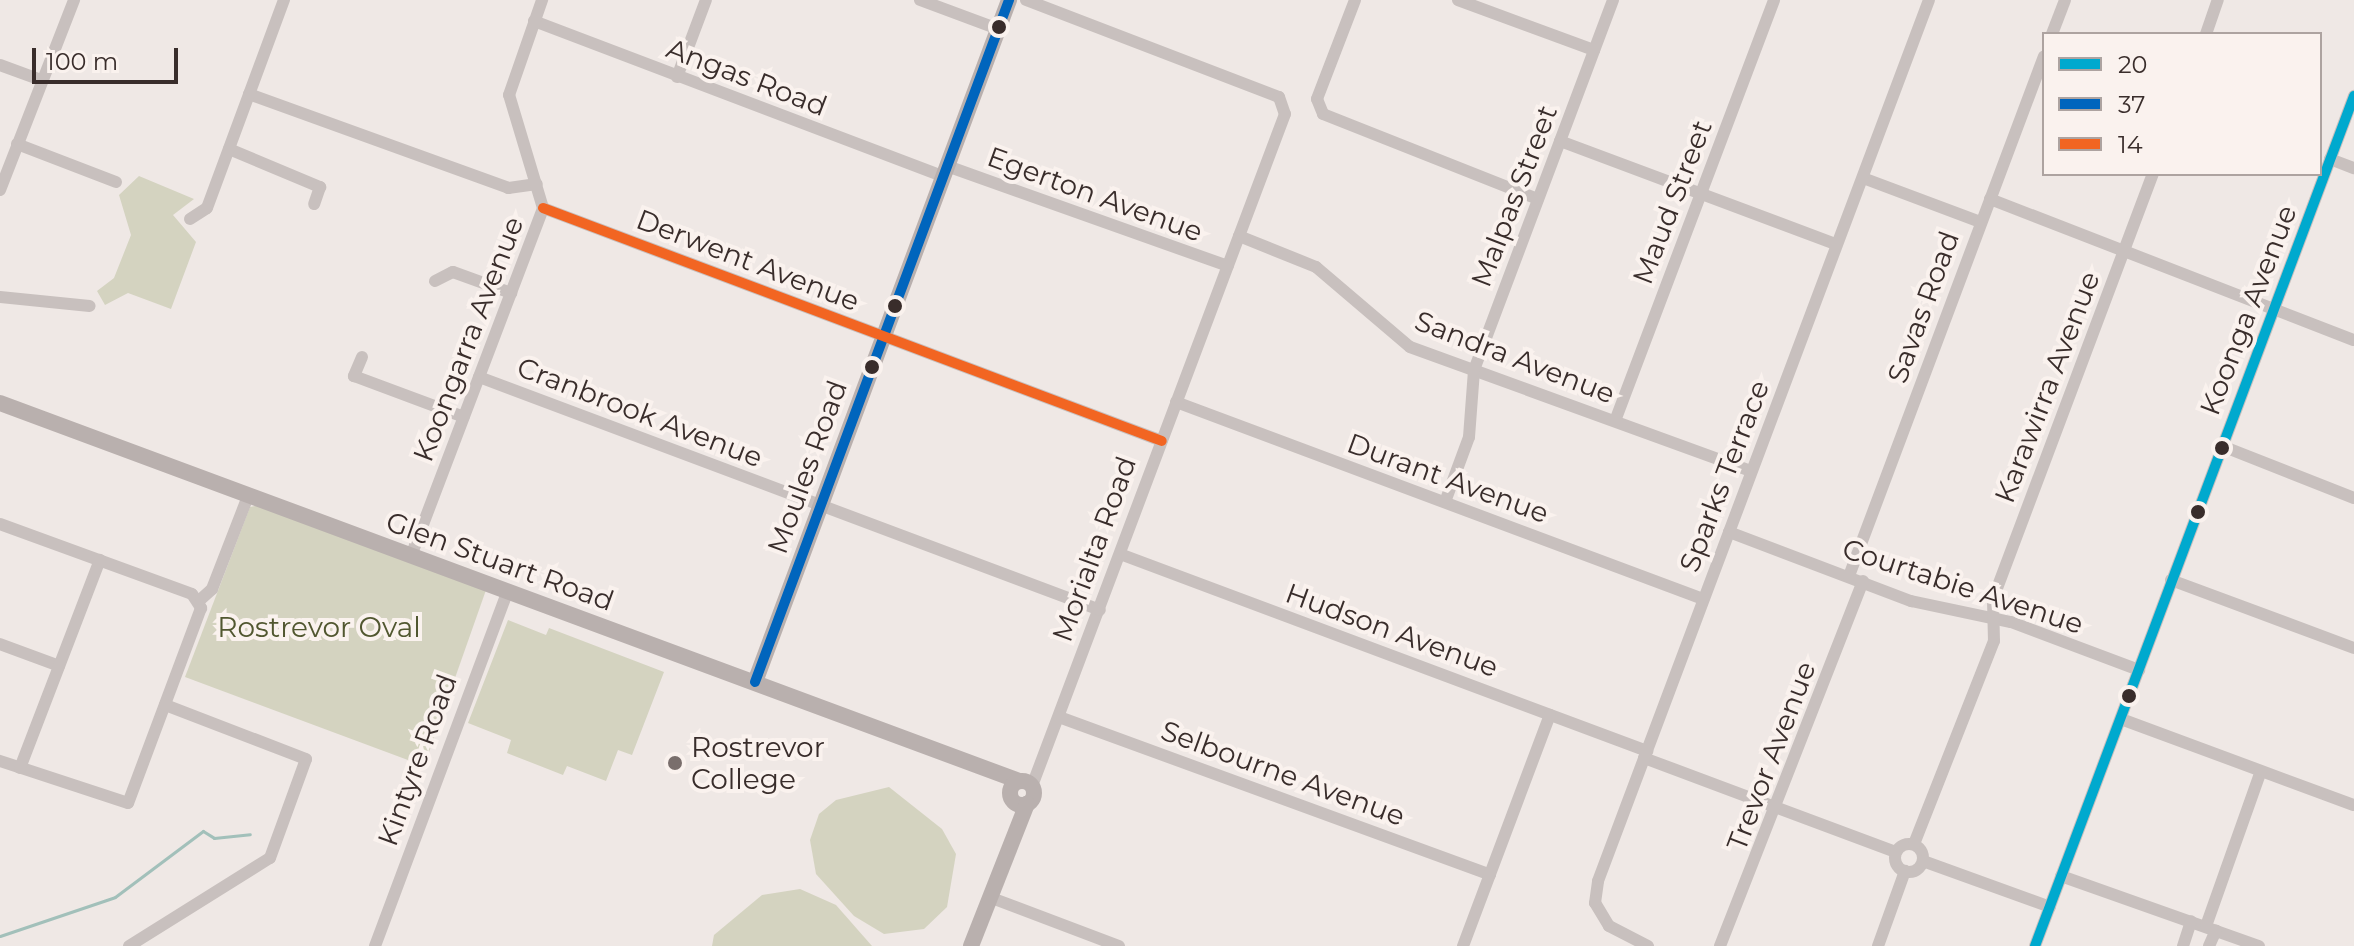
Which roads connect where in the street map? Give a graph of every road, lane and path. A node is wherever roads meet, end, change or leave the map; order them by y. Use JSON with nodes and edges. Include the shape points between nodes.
{"nodes":[{"id":1,"x":74,"y":0,"type":"edge"},
{"id":2,"x":284,"y":0,"type":"edge"},
{"id":3,"x":542,"y":0,"type":"edge"},
{"id":4,"x":706,"y":0,"type":"edge"},
{"id":5,"x":920,"y":0,"type":"edge"},
{"id":6,"x":1009,"y":0,"type":"edge"},
{"id":7,"x":1026,"y":0,"type":"edge"},
{"id":8,"x":1355,"y":0,"type":"edge"},
{"id":9,"x":1458,"y":0,"type":"edge"},
{"id":10,"x":1613,"y":0,"type":"edge"},
{"id":11,"x":1774,"y":0,"type":"edge"},
{"id":12,"x":1929,"y":0,"type":"edge"},
{"id":13,"x":2065,"y":0,"type":"edge"},
{"id":14,"x":2218,"y":0,"type":"edge"},
{"id":15,"x":534,"y":21,"type":"junction"},
{"id":16,"x":998,"y":29,"type":"junction"},
{"id":17,"x":2053,"y":32,"type":"edge"},
{"id":18,"x":2207,"y":32,"type":"edge"},
{"id":19,"x":1594,"y":50,"type":"junction"},
{"id":20,"x":2042,"y":61,"type":"edge"},
{"id":21,"x":0,"y":65,"type":"edge"},
{"id":22,"x":677,"y":77,"type":"junction"},
{"id":23,"x":41,"y":80,"type":"junction"},
{"id":24,"x":249,"y":94,"type":"junction"},
{"id":25,"x":2354,"y":96,"type":"edge"},
{"id":26,"x":1560,"y":141,"type":"junction"},
{"id":27,"x":17,"y":144,"type":"junction"},
{"id":28,"x":229,"y":149,"type":"junction"},
{"id":29,"x":2330,"y":159,"type":"junction"},
{"id":30,"x":2354,"y":168,"type":"edge"},
{"id":31,"x":945,"y":171,"type":"junction"},
{"id":32,"x":2152,"y":176,"type":"edge"},
{"id":33,"x":1863,"y":178,"type":"junction"},
{"id":34,"x":116,"y":182,"type":"dead end"},
{"id":35,"x":537,"y":184,"type":"junction"},
{"id":36,"x":0,"y":190,"type":"edge"},
{"id":37,"x":1700,"y":195,"type":"junction"},
{"id":38,"x":1538,"y":199,"type":"junction"},
{"id":39,"x":1990,"y":199,"type":"junction"},
{"id":40,"x":314,"y":204,"type":"dead end"},
{"id":41,"x":543,"y":208,"type":"junction"},
{"id":42,"x":190,"y":219,"type":"dead end"},
{"id":43,"x":1980,"y":222,"type":"junction"},
{"id":44,"x":1239,"y":236,"type":"junction"},
{"id":45,"x":1836,"y":244,"type":"junction"},
{"id":46,"x":2123,"y":252,"type":"junction"},
{"id":47,"x":1228,"y":266,"type":"junction"},
{"id":48,"x":435,"y":281,"type":"dead end"},
{"id":49,"x":511,"y":293,"type":"junction"},
{"id":50,"x":0,"y":297,"type":"edge"},
{"id":51,"x":90,"y":306,"type":"dead end"},
{"id":52,"x":2274,"y":309,"type":"junction"},
{"id":53,"x":884,"y":336,"type":"junction"},
{"id":54,"x":2354,"y":340,"type":"edge"},
{"id":55,"x":362,"y":357,"type":"dead end"},
{"id":56,"x":1474,"y":370,"type":"junction"},
{"id":57,"x":479,"y":377,"type":"junction"},
{"id":58,"x":1176,"y":402,"type":"junction"},
{"id":59,"x":0,"y":403,"type":"edge"},
{"id":60,"x":464,"y":417,"type":"junction"},
{"id":61,"x":1615,"y":421,"type":"junction"},
{"id":62,"x":1162,"y":441,"type":"junction"},
{"id":63,"x":2222,"y":446,"type":"junction"},
{"id":64,"x":1751,"y":471,"type":"junction"},
{"id":65,"x":248,"y":496,"type":"junction"},
{"id":66,"x":2354,"y":498,"type":"edge"},
{"id":67,"x":1445,"y":502,"type":"junction"},
{"id":68,"x":821,"y":505,"type":"junction"},
{"id":69,"x":0,"y":524,"type":"edge"},
{"id":70,"x":1729,"y":532,"type":"junction"},
{"id":71,"x":1120,"y":554,"type":"junction"},
{"id":72,"x":411,"y":556,"type":"junction"},
{"id":73,"x":100,"y":560,"type":"junction"},
{"id":74,"x":1849,"y":576,"type":"junction"},
{"id":75,"x":2171,"y":580,"type":"junction"},
{"id":76,"x":1863,"y":581,"type":"junction"},
{"id":77,"x":507,"y":593,"type":"junction"},
{"id":78,"x":201,"y":599,"type":"junction"},
{"id":79,"x":1703,"y":599,"type":"junction"},
{"id":80,"x":1100,"y":610,"type":"junction"},
{"id":81,"x":1992,"y":618,"type":"junction"},
{"id":82,"x":0,"y":644,"type":"edge"},
{"id":83,"x":768,"y":645,"type":"junction"},
{"id":84,"x":2354,"y":648,"type":"edge"},
{"id":85,"x":59,"y":666,"type":"junction"},
{"id":86,"x":720,"y":670,"type":"junction"},
{"id":87,"x":2139,"y":670,"type":"junction"},
{"id":88,"x":755,"y":682,"type":"junction"},
{"id":89,"x":165,"y":705,"type":"junction"},
{"id":90,"x":1550,"y":715,"type":"junction"},
{"id":91,"x":1059,"y":717,"type":"junction"},
{"id":92,"x":2121,"y":719,"type":"junction"},
{"id":93,"x":1645,"y":754,"type":"junction"},
{"id":94,"x":0,"y":761,"type":"edge"},
{"id":95,"x":20,"y":768,"type":"junction"},
{"id":96,"x":2261,"y":771,"type":"junction"},
{"id":97,"x":1018,"y":789,"type":"junction"},
{"id":98,"x":2354,"y":805,"type":"edge"},
{"id":99,"x":1778,"y":806,"type":"junction"},
{"id":100,"x":1011,"y":842,"type":"junction"},
{"id":101,"x":1914,"y":844,"type":"junction"},
{"id":102,"x":1896,"y":852,"type":"junction"},
{"id":103,"x":1923,"y":861,"type":"junction"},
{"id":104,"x":1905,"y":871,"type":"junction"},
{"id":105,"x":1490,"y":875,"type":"junction"},
{"id":106,"x":2061,"y":876,"type":"junction"},
{"id":107,"x":989,"y":897,"type":"junction"},
{"id":108,"x":2050,"y":907,"type":"junction"},
{"id":109,"x":2191,"y":921,"type":"junction"},
{"id":110,"x":2211,"y":928,"type":"junction"},
{"id":111,"x":129,"y":946,"type":"edge"},
{"id":112,"x":375,"y":946,"type":"edge"},
{"id":113,"x":971,"y":946,"type":"edge"},
{"id":114,"x":1119,"y":946,"type":"edge"},
{"id":115,"x":1463,"y":946,"type":"edge"},
{"id":116,"x":1648,"y":946,"type":"edge"},
{"id":117,"x":1720,"y":946,"type":"edge"},
{"id":118,"x":1878,"y":946,"type":"edge"},
{"id":119,"x":2035,"y":946,"type":"edge"},
{"id":120,"x":2183,"y":946,"type":"edge"},
{"id":121,"x":2209,"y":946,"type":"edge"},
{"id":122,"x":2259,"y":946,"type":"edge"}],
"edges":[{"from":1,"to":23,"type":"street"},
{"from":2,"to":24,"type":"street"},
{"from":3,"to":15,"type":"street","name":"Koongarra Avenue"},
{"from":4,"to":22,"type":"street"},
{"from":5,"to":16,"type":"street"},
{"from":6,"to":16,"type":"main road","name":"Moules Road"},
{"from":7,"to":44,"type":"street","name":"Morialta Road","via":[[1284,104]]},
{"from":8,"to":38,"type":"street","via":[[1318,108]]},
{"from":9,"to":19,"type":"street"},
{"from":10,"to":19,"type":"street","name":"Malpas Street"},
{"from":11,"to":37,"type":"street","name":"Maud Street"},
{"from":12,"to":33,"type":"street","name":"Sparks Terrace"},
{"from":13,"to":17,"type":"street"},
{"from":14,"to":18,"type":"street"},
{"from":15,"to":22,"type":"street","name":"Angas Road"},
{"from":15,"to":35,"type":"street","name":"Koongarra Avenue","via":[[509,95]]},
{"from":16,"to":31,"type":"main road","name":"Moules Road"},
{"from":19,"to":26,"type":"street","name":"Malpas Street"},
{"from":20,"to":39,"type":"street","name":"Savas Road"},
{"from":21,"to":23,"type":"street"},
{"from":22,"to":31,"type":"street","name":"Angas Road"},
{"from":23,"to":27,"type":"street"},
{"from":24,"to":28,"type":"street"},
{"from":24,"to":35,"type":"street","via":[[508,188]]},
{"from":25,"to":29,"type":"street","name":"Koonga Avenue"},
{"from":26,"to":37,"type":"street"},
{"from":26,"to":38,"type":"street","name":"Malpas Street"},
{"from":27,"to":34,"type":"street"},
{"from":27,"to":36,"type":"street"},
{"from":28,"to":40,"type":"street","via":[[320,187]]},
{"from":28,"to":42,"type":"street","via":[[207,208]]},
{"from":29,"to":30,"type":"street"},
{"from":29,"to":52,"type":"street","name":"Koonga Avenue"},
{"from":31,"to":47,"type":"street","name":"Egerton Avenue"},
{"from":31,"to":53,"type":"main road","name":"Moules Road"},
{"from":32,"to":46,"type":"street","name":"Karawirra Avenue"},
{"from":33,"to":43,"type":"street"},
{"from":33,"to":45,"type":"street","name":"Sparks Terrace"},
{"from":35,"to":41,"type":"street","name":"Koongarra Avenue"},
{"from":37,"to":45,"type":"street"},
{"from":37,"to":61,"type":"street","name":"Maud Street"},
{"from":38,"to":56,"type":"street","name":"Malpas Street"},
{"from":39,"to":43,"type":"street","name":"Savas Road"},
{"from":39,"to":46,"type":"street"},
{"from":41,"to":49,"type":"street","name":"Koongarra Avenue"},
{"from":41,"to":53,"type":"street","name":"Derwent Avenue"},
{"from":43,"to":74,"type":"street","name":"Savas Road"},
{"from":44,"to":47,"type":"street","name":"Morialta Road"},
{"from":44,"to":56,"type":"street","name":"Sandra Avenue","via":[[1316,267],[1410,347]]},
{"from":45,"to":64,"type":"street","name":"Sparks Terrace"},
{"from":46,"to":52,"type":"street"},
{"from":46,"to":81,"type":"street","name":"Karawirra Avenue","via":[[1993,599]]},
{"from":47,"to":58,"type":"street","name":"Morialta Road"},
{"from":48,"to":49,"type":"street","via":[[453,272]]},
{"from":49,"to":57,"type":"street","name":"Koongarra Avenue"},
{"from":50,"to":51,"type":"street"},
{"from":52,"to":54,"type":"street"},
{"from":52,"to":63,"type":"street","name":"Koonga Avenue"},
{"from":53,"to":62,"type":"street","name":"Derwent Avenue"},
{"from":53,"to":68,"type":"main road","name":"Moules Road"},
{"from":55,"to":60,"type":"street","via":[[354,376]]},
{"from":56,"to":61,"type":"street","name":"Sandra Avenue"},
{"from":56,"to":67,"type":"street","name":"Malpas Street","via":[[1469,437]]},
{"from":57,"to":60,"type":"street","name":"Koongarra Avenue"},
{"from":57,"to":68,"type":"street","name":"Cranbrook Avenue"},
{"from":58,"to":62,"type":"street","name":"Morialta Road"},
{"from":58,"to":67,"type":"street","name":"Durant Avenue"},
{"from":59,"to":65,"type":"main road","name":"Glen Stuart Road"},
{"from":60,"to":72,"type":"street","name":"Koongarra Avenue"},
{"from":61,"to":64,"type":"street","name":"Sandra Avenue"},
{"from":62,"to":71,"type":"street","name":"Morialta Road"},
{"from":63,"to":66,"type":"street"},
{"from":63,"to":75,"type":"street","name":"Koonga Avenue"},
{"from":64,"to":70,"type":"street","name":"Sparks Terrace"},
{"from":65,"to":72,"type":"main road","name":"Glen Stuart Road"},
{"from":65,"to":78,"type":"street","via":[[212,589]]},
{"from":67,"to":79,"type":"street","name":"Durant Avenue"},
{"from":68,"to":80,"type":"street","name":"Cranbrook Avenue"},
{"from":68,"to":83,"type":"main road","name":"Moules Road"},
{"from":69,"to":73,"type":"street"},
{"from":70,"to":74,"type":"street","name":"Courtabie Avenue"},
{"from":70,"to":79,"type":"street","name":"Sparks Terrace"},
{"from":71,"to":80,"type":"street","name":"Morialta Road"},
{"from":71,"to":90,"type":"street","name":"Hudson Avenue"},
{"from":72,"to":77,"type":"main road","name":"Glen Stuart Road"},
{"from":73,"to":78,"type":"street"},
{"from":73,"to":85,"type":"street"},
{"from":74,"to":76,"type":"street","name":"Courtabie Avenue"},
{"from":75,"to":84,"type":"street"},
{"from":75,"to":87,"type":"street","name":"Koonga Avenue"},
{"from":76,"to":81,"type":"street","name":"Courtabie Avenue"},
{"from":76,"to":99,"type":"street","name":"Trevor Avenue"},
{"from":77,"to":86,"type":"main road","name":"Glen Stuart Road"},
{"from":77,"to":112,"type":"street","name":"Kintyre Road"},
{"from":78,"to":89,"type":"street"},
{"from":79,"to":93,"type":"street","name":"Sparks Terrace"},
{"from":80,"to":91,"type":"street","name":"Morialta Road"},
{"from":81,"to":87,"type":"street","name":"Courtabie Avenue"},
{"from":81,"to":101,"type":"street","name":"Karawirra Avenue","via":[[1994,641]]},
{"from":82,"to":85,"type":"street"},
{"from":83,"to":86,"type":"main road","via":[[746,666]]},
{"from":83,"to":88,"type":"main road","name":"Moules Road"},
{"from":85,"to":95,"type":"street"},
{"from":86,"to":88,"type":"main road","name":"Glen Stuart Road"},
{"from":87,"to":92,"type":"street","name":"Koonga Avenue"},
{"from":88,"to":97,"type":"main road","name":"Glen Stuart Road"},
{"from":89,"to":95,"type":"street","via":[[128,803]]},
{"from":89,"to":111,"type":"street","via":[[306,759],[270,858]]},
{"from":90,"to":93,"type":"street","name":"Hudson Avenue"},
{"from":90,"to":105,"type":"street"},
{"from":91,"to":97,"type":"street","name":"Morialta Road"},
{"from":91,"to":105,"type":"street","name":"Selbourne Avenue"},
{"from":92,"to":96,"type":"street"},
{"from":92,"to":106,"type":"street","name":"Koonga Avenue"},
{"from":93,"to":99,"type":"street","name":"Hudson Avenue"},
{"from":93,"to":116,"type":"street","name":"Sparks Terrace","via":[[1595,892],[1609,926]]},
{"from":94,"to":95,"type":"street"},
{"from":96,"to":98,"type":"street"},
{"from":96,"to":110,"type":"street"},
{"from":97,"to":100,"type":"main road","name":"Morialta Road"},
{"from":97,"to":100,"type":"main road","name":"Morialta Road","via":[[1027,804]]},
{"from":99,"to":102,"type":"street","name":"Hudson Avenue"},
{"from":99,"to":117,"type":"street","name":"Trevor Avenue"},
{"from":100,"to":107,"type":"main road","name":"Morialta Road"},
{"from":101,"to":102,"type":"street"},
{"from":101,"to":103,"type":"street"},
{"from":102,"to":104,"type":"street"},
{"from":103,"to":104,"type":"street"},
{"from":103,"to":108,"type":"street"},
{"from":104,"to":118,"type":"street"},
{"from":105,"to":115,"type":"street"},
{"from":106,"to":108,"type":"street","name":"Koonga Avenue"},
{"from":106,"to":109,"type":"street"},
{"from":107,"to":113,"type":"main road","name":"Morialta Road"},
{"from":107,"to":114,"type":"street"},
{"from":108,"to":119,"type":"street","name":"Koonga Avenue"},
{"from":109,"to":110,"type":"street"},
{"from":109,"to":120,"type":"street"},
{"from":110,"to":121,"type":"street"},
{"from":110,"to":122,"type":"street"}]}
